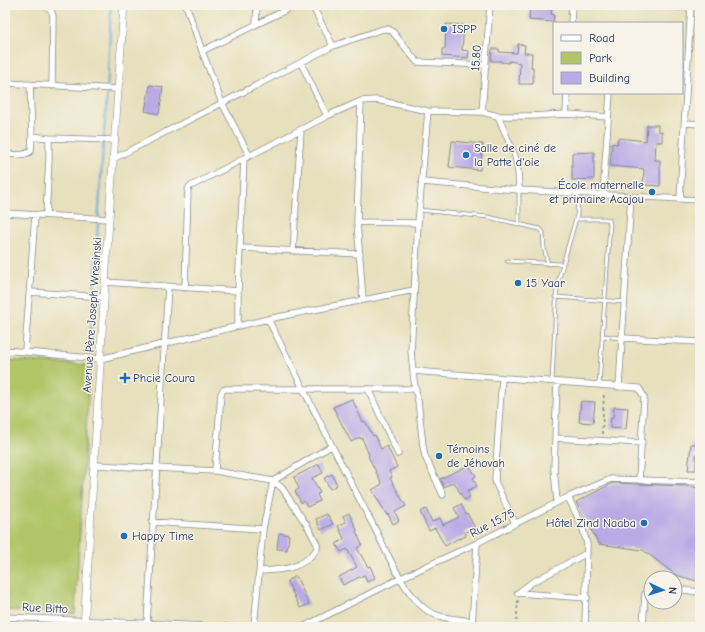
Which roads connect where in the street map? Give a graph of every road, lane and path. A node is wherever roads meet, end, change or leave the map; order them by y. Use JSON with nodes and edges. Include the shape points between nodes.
{"nodes":[{"id":1,"x":42,"y":5,"type":"edge"},
{"id":2,"x":124,"y":5,"type":"edge"},
{"id":3,"x":186,"y":5,"type":"edge"},
{"id":4,"x":257,"y":5,"type":"edge"},
{"id":5,"x":296,"y":5,"type":"edge"},
{"id":6,"x":312,"y":5,"type":"edge"},
{"id":7,"x":490,"y":5,"type":"edge"},
{"id":8,"x":572,"y":5,"type":"edge"},
{"id":9,"x":651,"y":5,"type":"edge"},
{"id":10,"x":691,"y":7,"type":"edge"},
{"id":11,"x":571,"y":22,"type":"edge"},
{"id":12,"x":256,"y":24,"type":"junction"},
{"id":13,"x":333,"y":46,"type":"junction"},
{"id":14,"x":202,"y":51,"type":"junction"},
{"id":15,"x":301,"y":64,"type":"junction"},
{"id":16,"x":486,"y":66,"type":"junction"},
{"id":17,"x":684,"y":81,"type":"edge"},
{"id":18,"x":5,"y":84,"type":"edge"},
{"id":19,"x":30,"y":85,"type":"junction"},
{"id":20,"x":52,"y":86,"type":"junction"},
{"id":21,"x":114,"y":89,"type":"junction"},
{"id":22,"x":567,"y":94,"type":"edge"},
{"id":23,"x":610,"y":94,"type":"edge"},
{"id":24,"x":361,"y":101,"type":"junction"},
{"id":25,"x":222,"y":103,"type":"junction"},
{"id":26,"x":428,"y":111,"type":"junction"},
{"id":27,"x":482,"y":112,"type":"junction"},
{"id":28,"x":566,"y":114,"type":"junction"},
{"id":29,"x":327,"y":116,"type":"junction"},
{"id":30,"x":498,"y":116,"type":"junction"},
{"id":31,"x":608,"y":117,"type":"junction"},
{"id":32,"x":685,"y":123,"type":"junction"},
{"id":33,"x":700,"y":124,"type":"edge"},
{"id":34,"x":301,"y":130,"type":"junction"},
{"id":35,"x":32,"y":136,"type":"junction"},
{"id":36,"x":49,"y":138,"type":"junction"},
{"id":37,"x":111,"y":140,"type":"junction"},
{"id":38,"x":5,"y":154,"type":"edge"},
{"id":39,"x":247,"y":156,"type":"junction"},
{"id":40,"x":113,"y":159,"type":"junction"},
{"id":41,"x":422,"y":182,"type":"junction"},
{"id":42,"x":519,"y":190,"type":"junction"},
{"id":43,"x":578,"y":193,"type":"junction"},
{"id":44,"x":603,"y":194,"type":"junction"},
{"id":45,"x":631,"y":196,"type":"junction"},
{"id":46,"x":680,"y":199,"type":"junction"},
{"id":47,"x":700,"y":200,"type":"edge"},
{"id":48,"x":419,"y":210,"type":"junction"},
{"id":49,"x":5,"y":213,"type":"edge"},
{"id":50,"x":35,"y":215,"type":"junction"},
{"id":51,"x":46,"y":215,"type":"junction"},
{"id":52,"x":109,"y":219,"type":"junction"},
{"id":53,"x":576,"y":219,"type":"junction"},
{"id":54,"x":357,"y":222,"type":"junction"},
{"id":55,"x":418,"y":223,"type":"junction"},
{"id":56,"x":519,"y":225,"type":"junction"},
{"id":57,"x":241,"y":248,"type":"junction"},
{"id":58,"x":293,"y":251,"type":"junction"},
{"id":59,"x":360,"y":254,"type":"junction"},
{"id":60,"x":508,"y":261,"type":"dead end"},
{"id":61,"x":548,"y":264,"type":"junction"},
{"id":62,"x":562,"y":264,"type":"junction"},
{"id":63,"x":105,"y":282,"type":"junction"},
{"id":64,"x":168,"y":287,"type":"junction"},
{"id":65,"x":185,"y":288,"type":"junction"},
{"id":66,"x":414,"y":290,"type":"junction"},
{"id":67,"x":238,"y":291,"type":"junction"},
{"id":68,"x":30,"y":292,"type":"junction"},
{"id":69,"x":100,"y":296,"type":"junction"},
{"id":70,"x":555,"y":297,"type":"junction"},
{"id":71,"x":363,"y":300,"type":"junction"},
{"id":72,"x":605,"y":300,"type":"junction"},
{"id":73,"x":625,"y":302,"type":"junction"},
{"id":74,"x":268,"y":319,"type":"junction"},
{"id":75,"x":238,"y":326,"type":"junction"},
{"id":76,"x":602,"y":336,"type":"junction"},
{"id":77,"x":622,"y":338,"type":"junction"},
{"id":78,"x":700,"y":342,"type":"edge"},
{"id":79,"x":163,"y":344,"type":"junction"},
{"id":80,"x":5,"y":350,"type":"edge"},
{"id":81,"x":25,"y":351,"type":"junction"},
{"id":82,"x":100,"y":359,"type":"junction"},
{"id":83,"x":413,"y":371,"type":"junction"},
{"id":84,"x":502,"y":378,"type":"junction"},
{"id":85,"x":554,"y":382,"type":"junction"},
{"id":86,"x":601,"y":386,"type":"junction"},
{"id":87,"x":619,"y":386,"type":"junction"},
{"id":88,"x":368,"y":389,"type":"junction"},
{"id":89,"x":416,"y":389,"type":"junction"},
{"id":90,"x":304,"y":390,"type":"junction"},
{"id":91,"x":555,"y":438,"type":"junction"},
{"id":92,"x":601,"y":440,"type":"junction"},
{"id":93,"x":642,"y":443,"type":"junction"},
{"id":94,"x":331,"y":446,"type":"junction"},
{"id":95,"x":398,"y":454,"type":"dead end"},
{"id":96,"x":94,"y":464,"type":"junction"},
{"id":97,"x":156,"y":468,"type":"junction"},
{"id":98,"x":215,"y":472,"type":"junction"},
{"id":99,"x":639,"y":480,"type":"junction"},
{"id":100,"x":273,"y":481,"type":"junction"},
{"id":101,"x":700,"y":482,"type":"edge"},
{"id":102,"x":443,"y":496,"type":"dead end"},
{"id":103,"x":568,"y":497,"type":"junction"},
{"id":104,"x":557,"y":502,"type":"junction"},
{"id":105,"x":152,"y":522,"type":"junction"},
{"id":106,"x":515,"y":523,"type":"junction"},
{"id":107,"x":263,"y":529,"type":"junction"},
{"id":108,"x":477,"y":543,"type":"junction"},
{"id":109,"x":587,"y":553,"type":"junction"},
{"id":110,"x":259,"y":570,"type":"junction"},
{"id":111,"x":401,"y":578,"type":"junction"},
{"id":112,"x":683,"y":591,"type":"edge"},
{"id":113,"x":700,"y":592,"type":"edge"},
{"id":114,"x":518,"y":593,"type":"junction"},
{"id":115,"x":587,"y":598,"type":"junction"},
{"id":116,"x":644,"y":610,"type":"edge"},
{"id":117,"x":5,"y":617,"type":"edge"},
{"id":118,"x":147,"y":622,"type":"junction"},
{"id":119,"x":84,"y":624,"type":"edge"},
{"id":120,"x":473,"y":624,"type":"edge"},
{"id":121,"x":161,"y":625,"type":"edge"},
{"id":122,"x":227,"y":627,"type":"edge"},
{"id":123,"x":254,"y":627,"type":"edge"},
{"id":124,"x":303,"y":627,"type":"edge"},
{"id":125,"x":516,"y":627,"type":"edge"},
{"id":126,"x":585,"y":627,"type":"edge"},
{"id":127,"x":643,"y":627,"type":"edge"}],
"edges":[{"from":1,"to":20,"type":"street","via":[[51,10],[54,16]]},
{"from":2,"to":21,"type":"street","name":"Avenue Père Joseph Wresinski"},
{"from":3,"to":14,"type":"street"},
{"from":4,"to":12,"type":"street"},
{"from":5,"to":12,"type":"street"},
{"from":6,"to":13,"type":"street"},
{"from":7,"to":16,"type":"street","name":"15.80"},
{"from":8,"to":11,"type":"street"},
{"from":9,"to":10,"type":"street"},
{"from":10,"to":17,"type":"street"},
{"from":12,"to":14,"type":"street"},
{"from":13,"to":15,"type":"street"},
{"from":13,"to":16,"type":"street","via":[[388,29],[417,62]]},
{"from":14,"to":25,"type":"street"},
{"from":15,"to":25,"type":"street"},
{"from":15,"to":29,"type":"street"},
{"from":16,"to":27,"type":"street","name":"15.80"},
{"from":17,"to":32,"type":"street"},
{"from":18,"to":19,"type":"street"},
{"from":19,"to":20,"type":"street"},
{"from":19,"to":35,"type":"street"},
{"from":20,"to":21,"type":"street"},
{"from":21,"to":37,"type":"street","name":"Avenue Père Joseph Wresinski"},
{"from":22,"to":28,"type":"street"},
{"from":23,"to":31,"type":"street"},
{"from":24,"to":26,"type":"street","via":[[377,100]]},
{"from":24,"to":29,"type":"street"},
{"from":24,"to":54,"type":"street"},
{"from":25,"to":39,"type":"street"},
{"from":25,"to":40,"type":"street"},
{"from":26,"to":27,"type":"street"},
{"from":26,"to":41,"type":"street"},
{"from":27,"to":30,"type":"street"},
{"from":28,"to":30,"type":"street"},
{"from":28,"to":31,"type":"street"},
{"from":29,"to":34,"type":"street"},
{"from":30,"to":42,"type":"street","via":[[516,156]]},
{"from":31,"to":44,"type":"street"},
{"from":32,"to":33,"type":"street"},
{"from":32,"to":46,"type":"street"},
{"from":34,"to":39,"type":"street"},
{"from":34,"to":58,"type":"street"},
{"from":35,"to":36,"type":"street"},
{"from":35,"to":38,"type":"street","via":[[31,151],[27,154]]},
{"from":36,"to":37,"type":"street"},
{"from":36,"to":51,"type":"street"},
{"from":37,"to":40,"type":"street","name":"Avenue Père Joseph Wresinski"},
{"from":39,"to":57,"type":"street"},
{"from":39,"to":65,"type":"street","via":[[189,187]]},
{"from":40,"to":52,"type":"street","name":"Avenue Père Joseph Wresinski"},
{"from":41,"to":42,"type":"street"},
{"from":41,"to":48,"type":"street"},
{"from":42,"to":43,"type":"street"},
{"from":42,"to":56,"type":"lane"},
{"from":43,"to":44,"type":"street"},
{"from":43,"to":53,"type":"lane"},
{"from":44,"to":45,"type":"street"},
{"from":45,"to":46,"type":"street"},
{"from":45,"to":73,"type":"street"},
{"from":46,"to":47,"type":"street"},
{"from":48,"to":55,"type":"street"},
{"from":48,"to":56,"type":"lane","via":[[488,217]]},
{"from":49,"to":50,"type":"street"},
{"from":50,"to":51,"type":"street"},
{"from":50,"to":68,"type":"street"},
{"from":51,"to":52,"type":"street"},
{"from":52,"to":63,"type":"street","name":"Avenue Père Joseph Wresinski"},
{"from":53,"to":62,"type":"lane"},
{"from":53,"to":72,"type":"lane","via":[[609,220]]},
{"from":54,"to":55,"type":"street"},
{"from":54,"to":59,"type":"street"},
{"from":55,"to":66,"type":"street"},
{"from":56,"to":61,"type":"lane","via":[[542,230]]},
{"from":57,"to":58,"type":"street"},
{"from":57,"to":67,"type":"street"},
{"from":58,"to":59,"type":"street"},
{"from":59,"to":71,"type":"street"},
{"from":60,"to":61,"type":"lane"},
{"from":61,"to":62,"type":"lane"},
{"from":62,"to":70,"type":"lane"},
{"from":63,"to":64,"type":"street"},
{"from":63,"to":69,"type":"street","name":"Avenue Père Joseph Wresinski"},
{"from":64,"to":65,"type":"street"},
{"from":64,"to":79,"type":"street"},
{"from":65,"to":67,"type":"street"},
{"from":66,"to":71,"type":"street"},
{"from":66,"to":83,"type":"street","via":[[411,335]]},
{"from":67,"to":75,"type":"street"},
{"from":68,"to":69,"type":"street"},
{"from":68,"to":81,"type":"street"},
{"from":69,"to":82,"type":"street","name":"Avenue Père Joseph Wresinski"},
{"from":70,"to":72,"type":"lane"},
{"from":70,"to":85,"type":"lane"},
{"from":71,"to":74,"type":"street"},
{"from":72,"to":73,"type":"lane"},
{"from":72,"to":76,"type":"lane"},
{"from":73,"to":77,"type":"street"},
{"from":74,"to":75,"type":"street"},
{"from":74,"to":90,"type":"street"},
{"from":75,"to":79,"type":"street"},
{"from":76,"to":77,"type":"lane"},
{"from":76,"to":86,"type":"lane"},
{"from":77,"to":78,"type":"street"},
{"from":77,"to":87,"type":"street"},
{"from":79,"to":82,"type":"street"},
{"from":79,"to":97,"type":"street"},
{"from":80,"to":81,"type":"street"},
{"from":81,"to":82,"type":"street"},
{"from":82,"to":96,"type":"street","name":"Avenue Père Joseph Wresinski"},
{"from":83,"to":84,"type":"street"},
{"from":83,"to":89,"type":"street"},
{"from":84,"to":85,"type":"street"},
{"from":84,"to":106,"type":"street","via":[[495,479]]},
{"from":85,"to":86,"type":"street"},
{"from":85,"to":91,"type":"street"},
{"from":86,"to":87,"type":"street"},
{"from":86,"to":92,"type":"path"},
{"from":87,"to":93,"type":"street","via":[[639,388],[643,393]]},
{"from":88,"to":89,"type":"street"},
{"from":88,"to":90,"type":"street"},
{"from":88,"to":95,"type":"street"},
{"from":89,"to":102,"type":"street","via":[[426,456]]},
{"from":90,"to":94,"type":"street"},
{"from":90,"to":98,"type":"street","via":[[223,390]]},
{"from":91,"to":92,"type":"street"},
{"from":91,"to":104,"type":"street"},
{"from":92,"to":93,"type":"street"},
{"from":93,"to":99,"type":"street"},
{"from":94,"to":100,"type":"street"},
{"from":94,"to":111,"type":"street"},
{"from":96,"to":97,"type":"street"},
{"from":96,"to":119,"type":"street","name":"Avenue Père Joseph Wresinski"},
{"from":97,"to":98,"type":"street"},
{"from":97,"to":105,"type":"street"},
{"from":98,"to":100,"type":"street"},
{"from":99,"to":101,"type":"street","name":"Rue 15.75"},
{"from":99,"to":103,"type":"street","name":"Rue 15.75","via":[[611,479]]},
{"from":100,"to":107,"type":"street"},
{"from":100,"to":110,"type":"street","via":[[282,488],[304,520],[317,544],[317,550],[298,566]]},
{"from":103,"to":104,"type":"street","name":"Rue 15.75"},
{"from":103,"to":109,"type":"street","via":[[584,531]]},
{"from":104,"to":106,"type":"street","name":"Rue 15.75"},
{"from":105,"to":107,"type":"street"},
{"from":105,"to":118,"type":"street"},
{"from":106,"to":108,"type":"street","name":"Rue 15.75"},
{"from":107,"to":110,"type":"street"},
{"from":108,"to":111,"type":"street","name":"Rue 15.75"},
{"from":108,"to":120,"type":"street"},
{"from":109,"to":114,"type":"street","via":[[530,583]]},
{"from":109,"to":115,"type":"street"},
{"from":110,"to":123,"type":"street"},
{"from":111,"to":120,"type":"street","via":[[418,602],[430,613]]},
{"from":111,"to":124,"type":"street","name":"Rue 15.75"},
{"from":112,"to":113,"type":"street"},
{"from":114,"to":115,"type":"street"},
{"from":114,"to":125,"type":"path"},
{"from":115,"to":126,"type":"street"},
{"from":116,"to":127,"type":"street"},
{"from":117,"to":119,"type":"street","name":"Rue Bitto"},
{"from":118,"to":119,"type":"street"},
{"from":118,"to":121,"type":"street"},
{"from":121,"to":122,"type":"street"}]}
